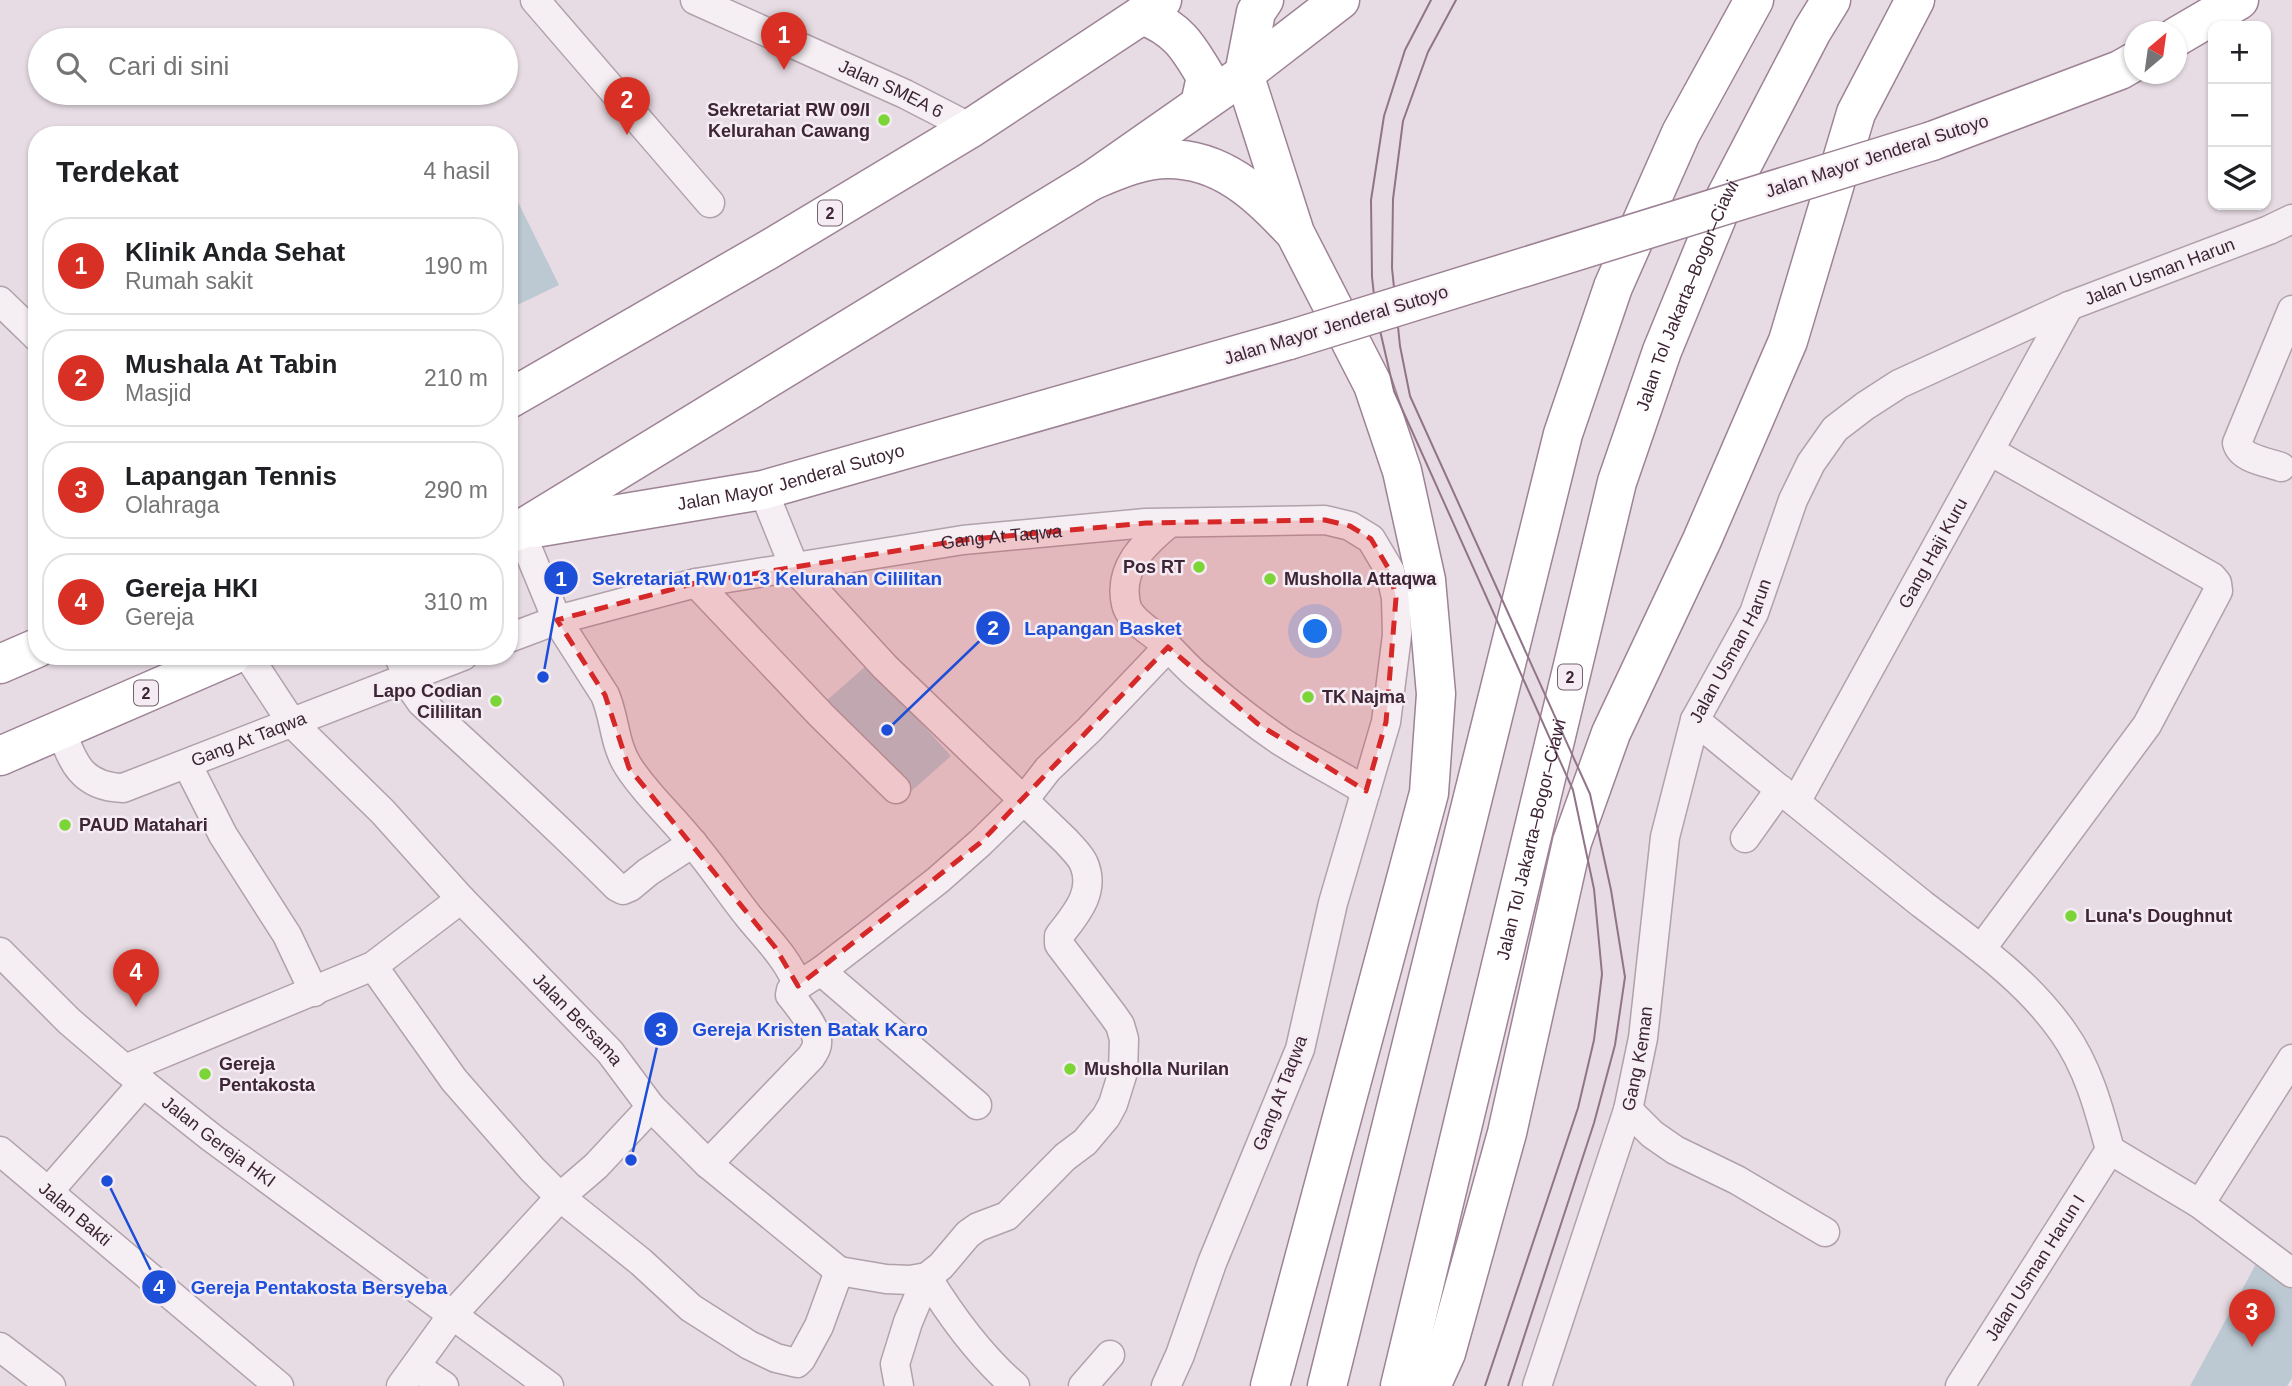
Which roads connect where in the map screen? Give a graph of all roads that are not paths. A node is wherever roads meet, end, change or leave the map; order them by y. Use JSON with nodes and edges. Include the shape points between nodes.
{"nodes":[{"id":1,"x":535,"y":0,"type":"edge"},
{"id":2,"x":695,"y":0,"type":"edge"},
{"id":3,"x":1264,"y":0,"type":"edge"},
{"id":4,"x":1340,"y":0,"type":"edge"},
{"id":5,"x":1754,"y":0,"type":"edge"},
{"id":6,"x":1831,"y":0,"type":"edge"},
{"id":7,"x":1914,"y":0,"type":"edge"},
{"id":8,"x":2239,"y":0,"type":"edge"},
{"id":9,"x":1152,"y":8,"type":"edge"},
{"id":10,"x":2187,"y":31,"type":"edge"},
{"id":11,"x":2124,"y":68,"type":"edge"},
{"id":12,"x":1244,"y":74,"type":"junction"},
{"id":13,"x":1200,"y":104,"type":"junction"},
{"id":14,"x":971,"y":128,"type":"junction"},
{"id":15,"x":1091,"y":181,"type":"junction"},
{"id":16,"x":710,"y":203,"type":"dead end"},
{"id":17,"x":2284,"y":228,"type":"edge"},
{"id":18,"x":1295,"y":233,"type":"junction"},
{"id":19,"x":0,"y":300,"type":"edge"},
{"id":20,"x":2069,"y":306,"type":"junction"},
{"id":21,"x":2292,"y":310,"type":"edge"},
{"id":22,"x":28,"y":329,"type":"edge"},
{"id":23,"x":518,"y":394,"type":"edge"},
{"id":24,"x":1990,"y":451,"type":"junction"},
{"id":25,"x":2281,"y":467,"type":"dead end"},
{"id":26,"x":763,"y":490,"type":"junction"},
{"id":27,"x":1168,"y":524,"type":"junction"},
{"id":28,"x":518,"y":530,"type":"edge"},
{"id":29,"x":518,"y":531,"type":"edge"},
{"id":30,"x":518,"y":538,"type":"edge"},
{"id":31,"x":795,"y":569,"type":"junction"},
{"id":32,"x":696,"y":583,"type":"junction"},
{"id":33,"x":557,"y":620,"type":"junction"},
{"id":34,"x":518,"y":635,"type":"edge"},
{"id":35,"x":1168,"y":647,"type":"junction"},
{"id":36,"x":210,"y":665,"type":"edge"},
{"id":37,"x":254,"y":665,"type":"edge"},
{"id":38,"x":404,"y":667,"type":"edge"},
{"id":39,"x":1695,"y":720,"type":"junction"},
{"id":40,"x":292,"y":723,"type":"junction"},
{"id":41,"x":61,"y":729,"type":"junction"},
{"id":42,"x":0,"y":756,"type":"edge"},
{"id":43,"x":187,"y":764,"type":"junction"},
{"id":44,"x":896,"y":789,"type":"dead end"},
{"id":45,"x":1366,"y":790,"type":"junction"},
{"id":46,"x":1788,"y":796,"type":"junction"},
{"id":47,"x":1024,"y":800,"type":"junction"},
{"id":48,"x":1745,"y":838,"type":"dead end"},
{"id":49,"x":693,"y":843,"type":"junction"},
{"id":50,"x":461,"y":899,"type":"junction"},
{"id":51,"x":1982,"y":948,"type":"junction"},
{"id":52,"x":0,"y":952,"type":"edge"},
{"id":53,"x":373,"y":967,"type":"junction"},
{"id":54,"x":809,"y":979,"type":"junction"},
{"id":55,"x":314,"y":992,"type":"junction"},
{"id":56,"x":2292,"y":1059,"type":"edge"},
{"id":57,"x":134,"y":1076,"type":"junction"},
{"id":58,"x":977,"y":1105,"type":"dead end"},
{"id":59,"x":650,"y":1107,"type":"junction"},
{"id":60,"x":1628,"y":1110,"type":"junction"},
{"id":61,"x":2110,"y":1150,"type":"junction"},
{"id":62,"x":0,"y":1151,"type":"edge"},
{"id":63,"x":708,"y":1164,"type":"junction"},
{"id":64,"x":49,"y":1191,"type":"junction"},
{"id":65,"x":560,"y":1197,"type":"junction"},
{"id":66,"x":2200,"y":1204,"type":"junction"},
{"id":67,"x":1825,"y":1232,"type":"dead end"},
{"id":68,"x":839,"y":1271,"type":"junction"},
{"id":69,"x":2292,"y":1273,"type":"edge"},
{"id":70,"x":926,"y":1277,"type":"junction"},
{"id":71,"x":453,"y":1314,"type":"junction"},
{"id":72,"x":0,"y":1347,"type":"edge"},
{"id":73,"x":1110,"y":1355,"type":"dead end"},
{"id":74,"x":409,"y":1376,"type":"edge"},
{"id":75,"x":51,"y":1386,"type":"edge"},
{"id":76,"x":279,"y":1386,"type":"edge"},
{"id":77,"x":444,"y":1386,"type":"edge"},
{"id":78,"x":549,"y":1386,"type":"edge"},
{"id":79,"x":899,"y":1386,"type":"edge"},
{"id":80,"x":1015,"y":1386,"type":"edge"},
{"id":81,"x":1083,"y":1386,"type":"edge"},
{"id":82,"x":1166,"y":1386,"type":"edge"},
{"id":83,"x":1270,"y":1386,"type":"edge"},
{"id":84,"x":1327,"y":1386,"type":"edge"},
{"id":85,"x":1400,"y":1386,"type":"edge"},
{"id":86,"x":1431,"y":1386,"type":"edge"},
{"id":87,"x":1537,"y":1386,"type":"edge"},
{"id":88,"x":1960,"y":1386,"type":"edge"}],
"edges":[{"from":1,"to":16,"type":"street"},
{"from":2,"to":14,"type":"street","name":"Jalan SMEA 6"},
{"from":3,"to":12,"type":"highway","via":[[1256,12]]},
{"from":4,"to":12,"type":"highway"},
{"from":5,"to":84,"type":"highway","via":[[1681,133],[1618,275],[1563,434]]},
{"from":6,"to":85,"type":"highway","name":"Jalan Tol Jakarta–Bogor–Ciawi","number":"2","via":[[1724,200],[1662,351],[1617,482]]},
{"from":7,"to":86,"type":"highway","via":[[1856,113],[1788,341],[1702,540],[1611,733],[1572,842],[1507,1133],[1446,1353]]},
{"from":8,"to":10,"type":"highway"},
{"from":9,"to":13,"type":"highway","via":[[1160,22],[1189,48],[1206,77]]},
{"from":9,"to":14,"type":"highway","number":"2"},
{"from":11,"to":26,"type":"highway","name":"Jalan Mayor Jenderal Sutoyo","bridge":true,"via":[[1932,141],[1289,340]]},
{"from":12,"to":13,"type":"highway"},
{"from":12,"to":18,"type":"highway"},
{"from":13,"to":15,"type":"highway"},
{"from":14,"to":23,"type":"highway","number":"2"},
{"from":15,"to":18,"type":"highway","via":[[1133,164],[1168,159],[1204,164],[1237,178]]},
{"from":15,"to":28,"type":"highway"},
{"from":17,"to":20,"type":"street","name":"Jalan Usman Harun"},
{"from":18,"to":83,"type":"highway","via":[[1373,385],[1402,471],[1426,580],[1436,694],[1429,793]]},
{"from":19,"to":22,"type":"street"},
{"from":20,"to":24,"type":"street","name":"Gang Haji Kuru"},
{"from":20,"to":39,"type":"street","name":"Jalan Usman Harun","via":[[1899,384],[1835,429],[1805,475],[1754,613]]},
{"from":21,"to":25,"type":"street","via":[[2236,443],[2246,455]]},
{"from":24,"to":46,"type":"street","name":"Gang Haji Kuru"},
{"from":24,"to":51,"type":"street","via":[[2212,577],[2218,591],[2147,725]]},
{"from":26,"to":29,"type":"highway","name":"Jalan Mayor Jenderal Sutoyo"},
{"from":26,"to":31,"type":"street"},
{"from":27,"to":31,"type":"street","name":"Gang At Taqwa","via":[[963,540]]},
{"from":27,"to":35,"type":"street","via":[[1131,560],[1125,582],[1128,613]]},
{"from":27,"to":45,"type":"street","name":"Gang At Taqwa","via":[[1325,520],[1350,526],[1371,539],[1390,571],[1397,635],[1386,722]]},
{"from":30,"to":33,"type":"street"},
{"from":31,"to":32,"type":"street","name":"Gang At Taqwa"},
{"from":31,"to":47,"type":"street","via":[[885,667]]},
{"from":32,"to":33,"type":"street","name":"Gang At Taqwa"},
{"from":32,"to":44,"type":"street"},
{"from":33,"to":34,"type":"street","name":"Gang At Taqwa"},
{"from":33,"to":49,"type":"street","via":[[606,695],[620,752],[629,768]]},
{"from":35,"to":45,"type":"street","via":[[1199,678],[1281,741]]},
{"from":35,"to":47,"type":"street","via":[[1048,769]]},
{"from":36,"to":41,"type":"highway","number":"2"},
{"from":37,"to":40,"type":"street","name":"Jalan Bersama"},
{"from":38,"to":40,"type":"street","name":"Gang At Taqwa"},
{"from":38,"to":49,"type":"street","via":[[421,702],[617,887],[630,887]]},
{"from":39,"to":46,"type":"street","name":"Jalan Usman Harun"},
{"from":39,"to":60,"type":"street","name":"Gang Keman","via":[[1665,837],[1643,1038]]},
{"from":40,"to":43,"type":"street","name":"Gang At Taqwa"},
{"from":40,"to":50,"type":"street","name":"Jalan Bersama","via":[[383,812]]},
{"from":41,"to":42,"type":"highway","number":"2"},
{"from":41,"to":43,"type":"street","name":"Gang At Taqwa","via":[[78,769],[109,788],[123,788]]},
{"from":43,"to":55,"type":"street","via":[[223,835],[287,935]]},
{"from":45,"to":82,"type":"street","name":"Gang At Taqwa","via":[[1333,903],[1300,1049]]},
{"from":46,"to":48,"type":"street","name":"Gang Haji Kuru"},
{"from":46,"to":51,"type":"street","name":"Jalan Usman Harun"},
{"from":47,"to":54,"type":"street","via":[[938,880]]},
{"from":47,"to":70,"type":"street","via":[[1084,863],[1087,886],[1083,904],[1059,936],[1059,944],[1119,1025],[1124,1039],[1123,1072],[1106,1117],[1085,1142],[1007,1216],[968,1234]]},
{"from":49,"to":54,"type":"street","via":[[793,973]]},
{"from":50,"to":53,"type":"street"},
{"from":50,"to":59,"type":"street","name":"Jalan Bersama","via":[[610,1052]]},
{"from":51,"to":61,"type":"street","name":"Jalan Usman Harun","via":[[2040,1003],[2064,1033],[2091,1084]]},
{"from":52,"to":57,"type":"street","name":"Jalan Gereja HKI"},
{"from":53,"to":55,"type":"street"},
{"from":53,"to":65,"type":"street","via":[[454,1080]]},
{"from":54,"to":58,"type":"street"},
{"from":54,"to":63,"type":"street","via":[[790,995],[817,1040],[816,1048]]},
{"from":55,"to":57,"type":"street"},
{"from":56,"to":66,"type":"street"},
{"from":57,"to":64,"type":"street"},
{"from":57,"to":71,"type":"street","name":"Jalan Gereja HKI"},
{"from":59,"to":63,"type":"street","name":"Jalan Bersama"},
{"from":59,"to":65,"type":"street","via":[[596,1166]]},
{"from":60,"to":67,"type":"street","via":[[1675,1150]]},
{"from":60,"to":87,"type":"street","name":"Gang Keman"},
{"from":61,"to":66,"type":"street"},
{"from":61,"to":88,"type":"street","name":"Jalan Usman Harun I"},
{"from":62,"to":64,"type":"street","name":"Jalan Bakti"},
{"from":63,"to":68,"type":"street","name":"Jalan Bersama"},
{"from":64,"to":76,"type":"street","name":"Jalan Bakti"},
{"from":65,"to":68,"type":"street","via":[[691,1308],[776,1358],[797,1363],[801,1359]]},
{"from":65,"to":71,"type":"street"},
{"from":66,"to":69,"type":"street"},
{"from":68,"to":70,"type":"street","name":"Jalan Bersama","via":[[886,1279]]},
{"from":70,"to":79,"type":"street","via":[[895,1364]]},
{"from":70,"to":80,"type":"street","via":[[972,1341]]},
{"from":71,"to":74,"type":"street"},
{"from":71,"to":78,"type":"street","name":"Jalan Gereja HKI"},
{"from":72,"to":75,"type":"street"},
{"from":73,"to":81,"type":"street"},
{"from":74,"to":77,"type":"street"}]}
